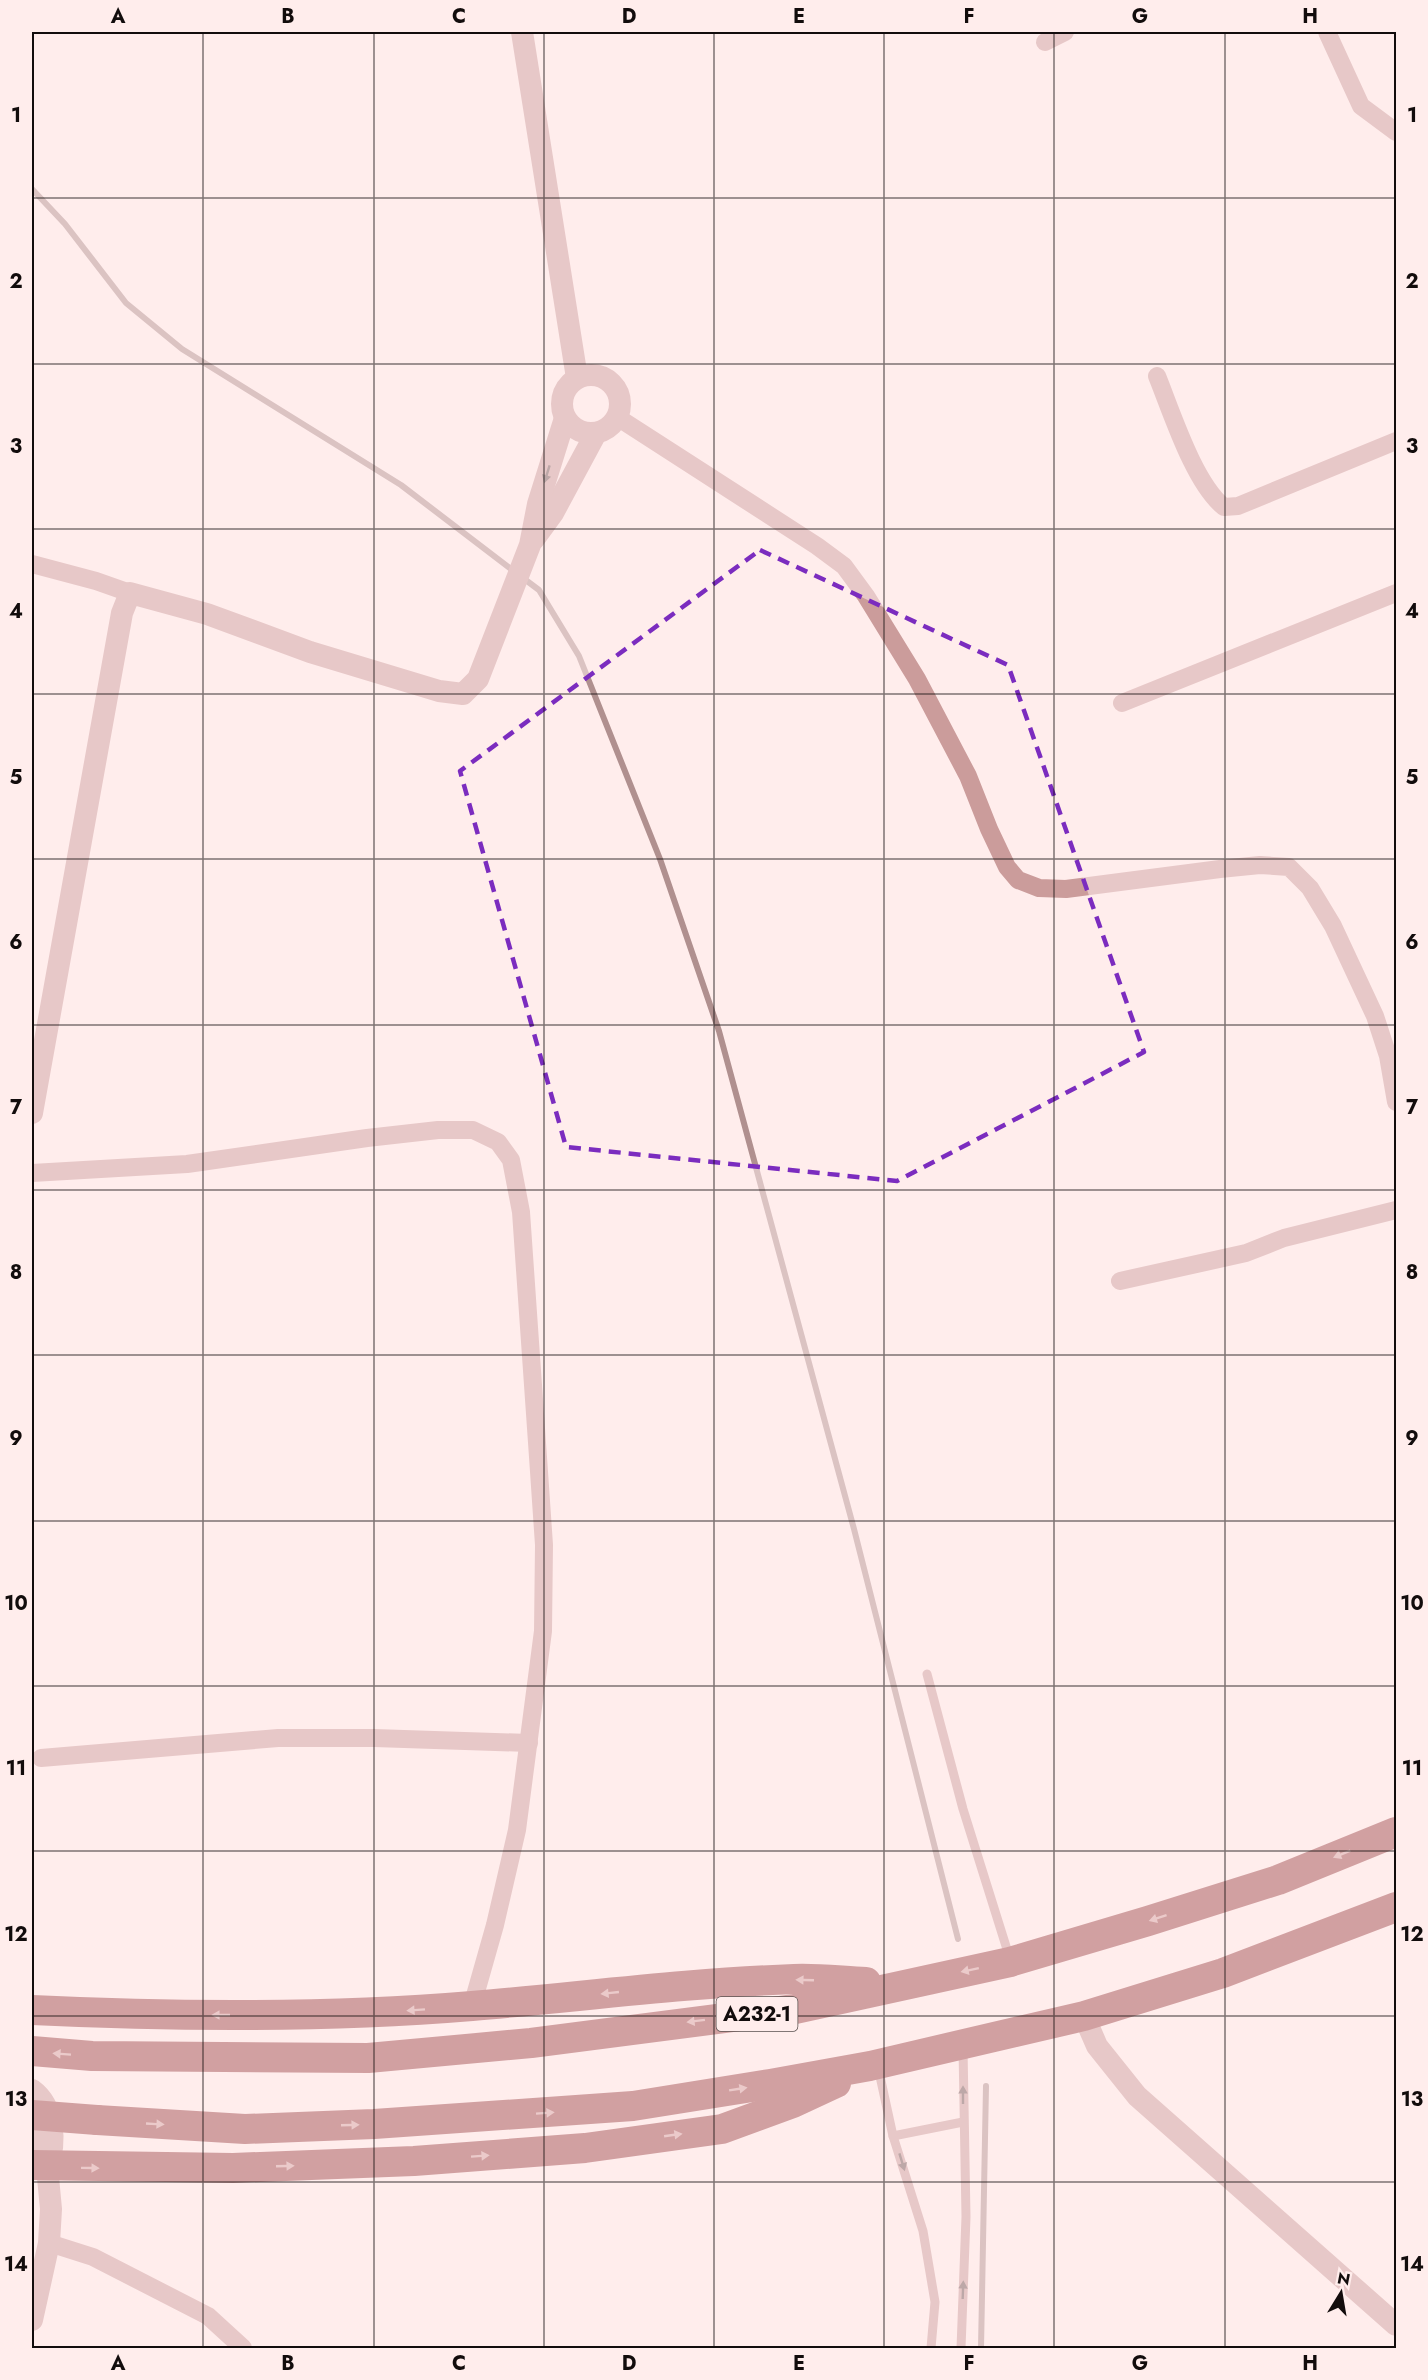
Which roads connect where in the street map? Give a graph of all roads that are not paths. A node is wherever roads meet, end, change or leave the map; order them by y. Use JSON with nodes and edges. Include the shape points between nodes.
{"nodes":[{"id":1,"x":522,"y":32,"type":"edge"},
{"id":2,"x":1065,"y":32,"type":"edge"},
{"id":3,"x":1327,"y":32,"type":"edge"},
{"id":4,"x":1045,"y":42,"type":"dead end"},
{"id":5,"x":1396,"y":132,"type":"edge"},
{"id":6,"x":1157,"y":376,"type":"dead end"},
{"id":7,"x":577,"y":378,"type":"junction"},
{"id":8,"x":617,"y":417,"type":"junction"},
{"id":9,"x":565,"y":418,"type":"junction"},
{"id":10,"x":596,"y":433,"type":"junction"},
{"id":11,"x":1396,"y":441,"type":"edge"},
{"id":12,"x":530,"y":545,"type":"junction"},
{"id":13,"x":32,"y":564,"type":"edge"},
{"id":14,"x":130,"y":593,"type":"junction"},
{"id":15,"x":1396,"y":593,"type":"edge"},
{"id":16,"x":1122,"y":703,"type":"dead end"},
{"id":17,"x":1393,"y":1054,"type":"edge"},
{"id":18,"x":1396,"y":1102,"type":"edge"},
{"id":19,"x":32,"y":1113,"type":"edge"},
{"id":20,"x":32,"y":1173,"type":"edge"},
{"id":21,"x":1396,"y":1210,"type":"edge"},
{"id":22,"x":1120,"y":1281,"type":"dead end"},
{"id":23,"x":927,"y":1674,"type":"dead end"},
{"id":24,"x":529,"y":1743,"type":"junction"},
{"id":25,"x":41,"y":1758,"type":"dead end"},
{"id":26,"x":1396,"y":1832,"type":"edge"},
{"id":27,"x":1396,"y":1907,"type":"edge"},
{"id":28,"x":1010,"y":1962,"type":"junction"},
{"id":29,"x":905,"y":1984,"type":"junction"},
{"id":30,"x":472,"y":2006,"type":"junction"},
{"id":31,"x":32,"y":2010,"type":"edge"},
{"id":32,"x":1084,"y":2016,"type":"junction"},
{"id":33,"x":963,"y":2046,"type":"junction"},
{"id":34,"x":32,"y":2051,"type":"edge"},
{"id":35,"x":874,"y":2066,"type":"junction"},
{"id":36,"x":32,"y":2090,"type":"edge"},
{"id":37,"x":32,"y":2115,"type":"edge"},
{"id":38,"x":963,"y":2122,"type":"junction"},
{"id":39,"x":893,"y":2136,"type":"junction"},
{"id":40,"x":32,"y":2137,"type":"edge"},
{"id":41,"x":39,"y":2166,"type":"edge"},
{"id":42,"x":49,"y":2243,"type":"junction"},
{"id":43,"x":32,"y":2320,"type":"edge"},
{"id":44,"x":1396,"y":2325,"type":"edge"},
{"id":45,"x":243,"y":2349,"type":"edge"},
{"id":46,"x":931,"y":2349,"type":"edge"},
{"id":47,"x":961,"y":2349,"type":"edge"}],
"edges":[{"from":1,"to":7,"type":"street"},
{"from":2,"to":4,"type":"street"},
{"from":3,"to":5,"type":"street","via":[[1361,106]]},
{"from":6,"to":11,"type":"street","via":[[1199,473],[1224,507],[1238,506]]},
{"from":7,"to":8,"type":"street","via":[[595,375],[611,383],[620,399]]},
{"from":7,"to":9,"type":"street","via":[[564,391]]},
{"from":8,"to":10,"type":"street"},
{"from":8,"to":17,"type":"street","via":[[844,566],[917,679],[968,777],[1007,867],[1018,880],[1039,888],[1066,890],[1220,869],[1289,867],[1310,888],[1333,926]]},
{"from":9,"to":10,"type":"street","via":[[578,430]]},
{"from":9,"to":12,"type":"street","one_way":true,"via":[[538,504]]},
{"from":10,"to":12,"type":"street","via":[[553,513]]},
{"from":12,"to":14,"type":"street","via":[[478,679],[463,694],[429,688],[310,652],[207,614]]},
{"from":13,"to":14,"type":"street"},
{"from":14,"to":19,"type":"street","via":[[122,613]]},
{"from":15,"to":16,"type":"street"},
{"from":17,"to":18,"type":"street"},
{"from":20,"to":24,"type":"street","via":[[187,1164],[438,1130],[473,1130],[498,1142],[511,1160],[521,1212],[544,1545],[543,1632]]},
{"from":21,"to":22,"type":"street","via":[[1284,1238],[1246,1253]]},
{"from":23,"to":28,"type":"lane"},
{"from":24,"to":25,"type":"street","via":[[278,1738]]},
{"from":24,"to":30,"type":"street","via":[[517,1830]]},
{"from":26,"to":28,"type":"highway","number":"A232-1","one_way":true,"via":[[1278,1880]]},
{"from":27,"to":32,"type":"highway","via":[[1223,1973]]},
{"from":28,"to":29,"type":"highway","number":"A232-1","one_way":true},
{"from":29,"to":30,"type":"highway","one_way":true,"via":[[796,1979]]},
{"from":29,"to":34,"type":"highway","number":"A232-1","one_way":true,"via":[[795,2009],[451,2052],[368,2058],[92,2056]]},
{"from":30,"to":31,"type":"highway","one_way":true,"via":[[353,2014],[141,2016]]},
{"from":32,"to":33,"type":"highway"},
{"from":32,"to":44,"type":"street","via":[[1097,2046],[1137,2096]]},
{"from":33,"to":35,"type":"highway"},
{"from":38,"to":33,"type":"lane","one_way":true},
{"from":37,"to":35,"type":"highway","one_way":true,"bridge":true,"via":[[245,2129],[497,2116],[633,2106]]},
{"from":35,"to":39,"type":"lane"},
{"from":41,"to":35,"type":"highway","one_way":true,"via":[[233,2168],[414,2161],[585,2148],[722,2129],[793,2103]]},
{"from":36,"to":41,"type":"street","via":[[50,2114],[52,2156]]},
{"from":38,"to":39,"type":"lane"},
{"from":47,"to":38,"type":"lane","one_way":true,"via":[[966,2217]]},
{"from":39,"to":46,"type":"lane","one_way":true,"via":[[923,2231],[935,2302]]},
{"from":40,"to":41,"type":"street"},
{"from":41,"to":42,"type":"street","via":[[51,2209]]},
{"from":42,"to":43,"type":"street"},
{"from":42,"to":45,"type":"street","via":[[93,2257],[208,2316]]}]}
